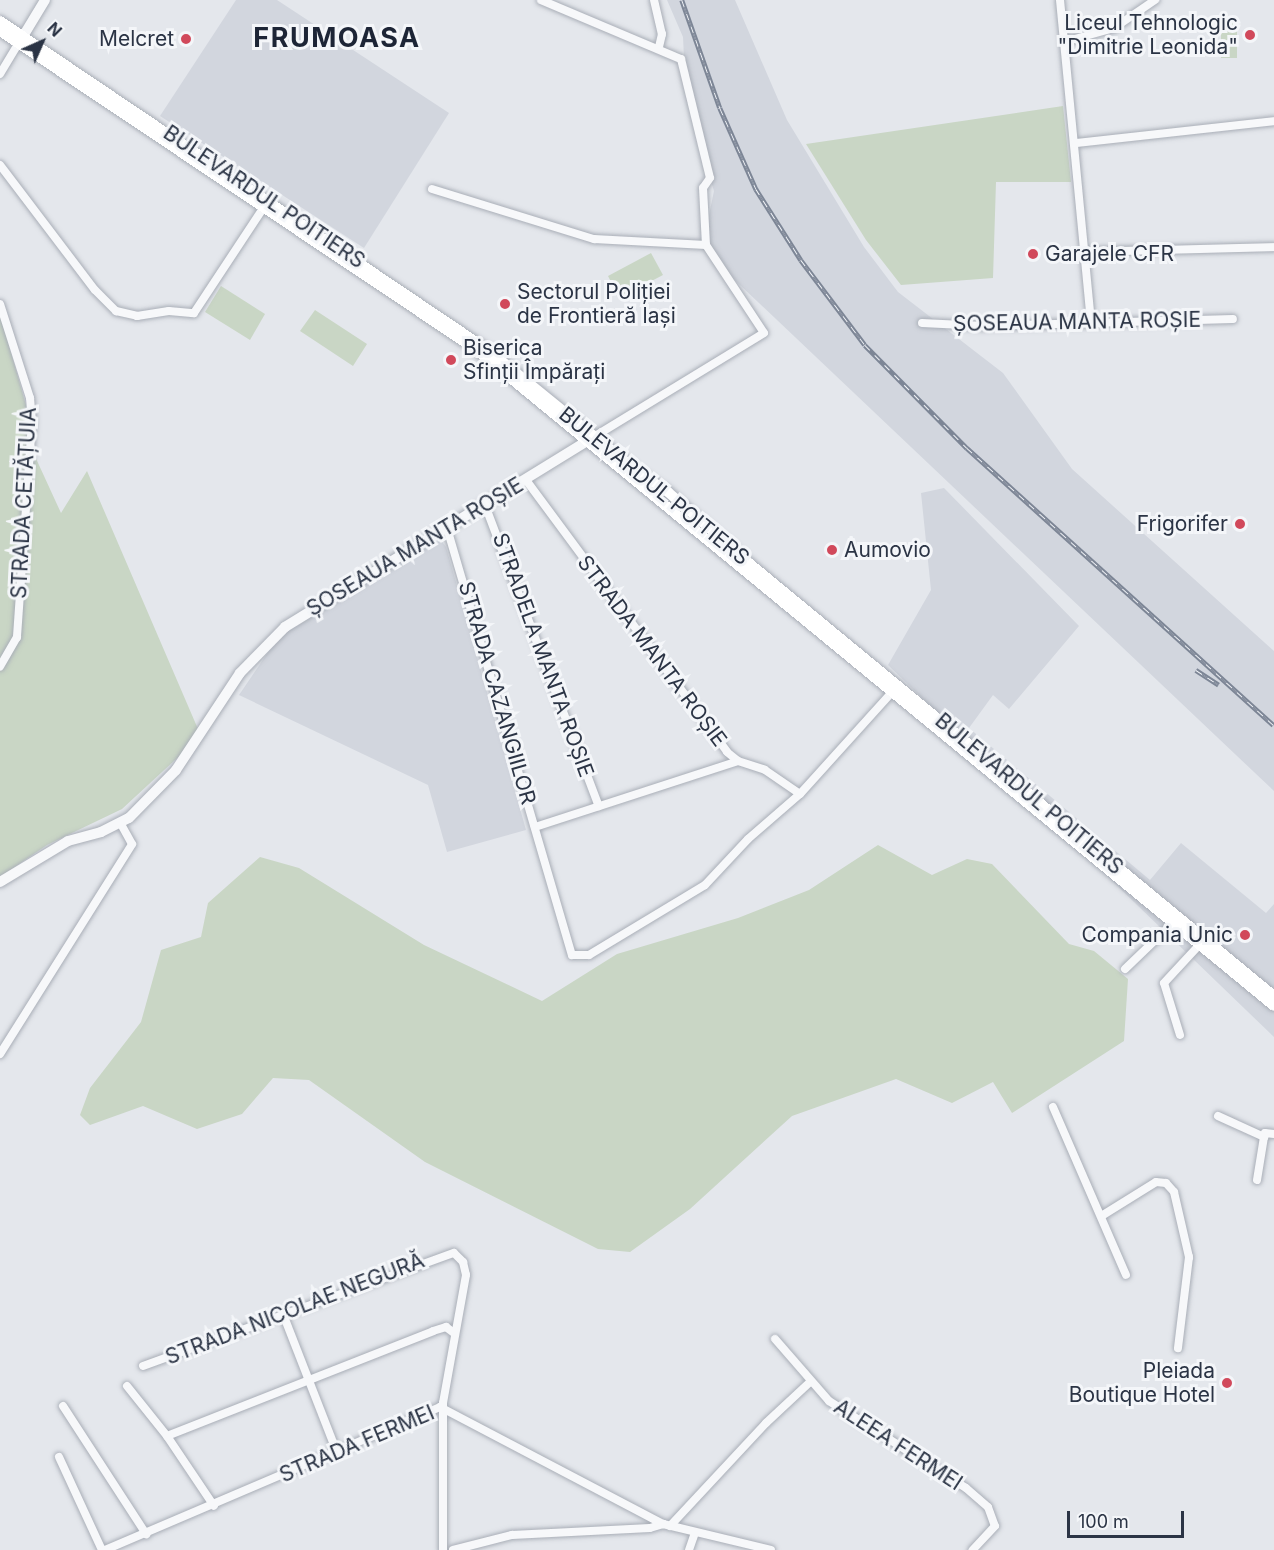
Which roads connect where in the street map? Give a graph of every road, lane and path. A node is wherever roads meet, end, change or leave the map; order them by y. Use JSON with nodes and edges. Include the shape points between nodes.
{"nodes":[{"id":1,"x":45,"y":0,"type":"edge"},
{"id":2,"x":541,"y":0,"type":"edge"},
{"id":3,"x":654,"y":0,"type":"edge"},
{"id":4,"x":1060,"y":0,"type":"edge"},
{"id":5,"x":1155,"y":0,"type":"edge"},
{"id":6,"x":0,"y":21,"type":"edge"},
{"id":7,"x":0,"y":32,"type":"edge"},
{"id":8,"x":21,"y":40,"type":"junction"},
{"id":9,"x":1064,"y":42,"type":"junction"},
{"id":10,"x":659,"y":47,"type":"junction"},
{"id":11,"x":0,"y":74,"type":"edge"},
{"id":12,"x":1274,"y":121,"type":"edge"},
{"id":13,"x":1076,"y":143,"type":"junction"},
{"id":14,"x":0,"y":165,"type":"edge"},
{"id":15,"x":432,"y":189,"type":"dead end"},
{"id":16,"x":264,"y":207,"type":"junction"},
{"id":17,"x":706,"y":246,"type":"junction"},
{"id":18,"x":1274,"y":247,"type":"edge"},
{"id":19,"x":1087,"y":252,"type":"junction"},
{"id":20,"x":0,"y":304,"type":"edge"},
{"id":21,"x":1233,"y":319,"type":"dead end"},
{"id":22,"x":1091,"y":320,"type":"junction"},
{"id":23,"x":922,"y":323,"type":"dead end"},
{"id":24,"x":591,"y":439,"type":"junction"},
{"id":25,"x":526,"y":480,"type":"junction"},
{"id":26,"x":485,"y":505,"type":"junction"},
{"id":27,"x":447,"y":528,"type":"junction"},
{"id":28,"x":0,"y":666,"type":"edge"},
{"id":29,"x":895,"y":688,"type":"junction"},
{"id":30,"x":738,"y":761,"type":"junction"},
{"id":31,"x":800,"y":794,"type":"junction"},
{"id":32,"x":599,"y":806,"type":"junction"},
{"id":33,"x":121,"y":824,"type":"junction"},
{"id":34,"x":535,"y":827,"type":"junction"},
{"id":35,"x":0,"y":882,"type":"edge"},
{"id":36,"x":1173,"y":923,"type":"junction"},
{"id":37,"x":1202,"y":942,"type":"junction"},
{"id":38,"x":1125,"y":969,"type":"dead end"},
{"id":39,"x":1274,"y":996,"type":"edge"},
{"id":40,"x":1274,"y":1006,"type":"edge"},
{"id":41,"x":1180,"y":1035,"type":"dead end"},
{"id":42,"x":0,"y":1054,"type":"edge"},
{"id":43,"x":1053,"y":1107,"type":"dead end"},
{"id":44,"x":1218,"y":1116,"type":"dead end"},
{"id":45,"x":1274,"y":1134,"type":"edge"},
{"id":46,"x":1264,"y":1137,"type":"junction"},
{"id":47,"x":1257,"y":1180,"type":"dead end"},
{"id":48,"x":1103,"y":1215,"type":"junction"},
{"id":49,"x":1126,"y":1275,"type":"dead end"},
{"id":50,"x":283,"y":1314,"type":"junction"},
{"id":51,"x":454,"y":1333,"type":"junction"},
{"id":52,"x":775,"y":1339,"type":"dead end"},
{"id":53,"x":1178,"y":1348,"type":"dead end"},
{"id":54,"x":143,"y":1366,"type":"dead end"},
{"id":55,"x":309,"y":1382,"type":"junction"},
{"id":56,"x":809,"y":1384,"type":"junction"},
{"id":57,"x":127,"y":1386,"type":"dead end"},
{"id":58,"x":63,"y":1406,"type":"dead end"},
{"id":59,"x":445,"y":1409,"type":"junction"},
{"id":60,"x":167,"y":1436,"type":"junction"},
{"id":61,"x":336,"y":1450,"type":"junction"},
{"id":62,"x":59,"y":1457,"type":"dead end"},
{"id":63,"x":214,"y":1506,"type":"junction"},
{"id":64,"x":666,"y":1525,"type":"junction"},
{"id":65,"x":695,"y":1533,"type":"junction"},
{"id":66,"x":146,"y":1534,"type":"junction"},
{"id":67,"x":470,"y":1548,"type":"edge"},
{"id":68,"x":103,"y":1550,"type":"edge"},
{"id":69,"x":443,"y":1550,"type":"edge"},
{"id":70,"x":453,"y":1550,"type":"edge"},
{"id":71,"x":689,"y":1550,"type":"edge"},
{"id":72,"x":771,"y":1550,"type":"edge"},
{"id":73,"x":973,"y":1550,"type":"edge"}],
"edges":[{"from":1,"to":8,"type":"street"},
{"from":2,"to":10,"type":"street"},
{"from":3,"to":10,"type":"street","via":[[662,34]]},
{"from":4,"to":9,"type":"street"},
{"from":5,"to":9,"type":"street","via":[[1114,28]]},
{"from":6,"to":8,"type":"main road","name":"BULEVARDUL POITIERS"},
{"from":7,"to":8,"type":"main road","name":"BULEVARDUL POITIERS"},
{"from":8,"to":11,"type":"street"},
{"from":8,"to":16,"type":"main road","name":"BULEVARDUL POITIERS"},
{"from":8,"to":24,"type":"main road","name":"BULEVARDUL POITIERS","via":[[460,328]]},
{"from":9,"to":13,"type":"street"},
{"from":10,"to":17,"type":"street","via":[[677,55],[687,71],[710,178],[703,188]]},
{"from":12,"to":13,"type":"street"},
{"from":13,"to":19,"type":"street"},
{"from":14,"to":16,"type":"street","via":[[95,290],[116,311],[137,316],[169,311],[194,313]]},
{"from":15,"to":17,"type":"street","via":[[594,239]]},
{"from":16,"to":24,"type":"main road","name":"BULEVARDUL POITIERS","via":[[455,335]]},
{"from":17,"to":24,"type":"street","name":"ȘOSEAUA MANTA ROȘIE","via":[[764,333]]},
{"from":18,"to":19,"type":"street"},
{"from":19,"to":22,"type":"street"},
{"from":20,"to":28,"type":"street","name":"STRADA CETĂȚUIA","via":[[30,398],[32,422],[17,637]]},
{"from":21,"to":22,"type":"street","name":"ȘOSEAUA MANTA ROȘIE"},
{"from":22,"to":23,"type":"street","name":"ȘOSEAUA MANTA ROȘIE","via":[[984,326]]},
{"from":24,"to":25,"type":"street","name":"ȘOSEAUA MANTA ROȘIE"},
{"from":24,"to":29,"type":"main road","name":"BULEVARDUL POITIERS"},
{"from":25,"to":26,"type":"street","name":"ȘOSEAUA MANTA ROȘIE"},
{"from":25,"to":30,"type":"street","name":"STRADA MANTA ROȘIE","via":[[727,752]]},
{"from":26,"to":27,"type":"street","name":"ȘOSEAUA MANTA ROȘIE"},
{"from":26,"to":32,"type":"street","name":"STRADELA MANTA ROȘIE"},
{"from":27,"to":33,"type":"street","name":"ȘOSEAUA MANTA ROȘIE","via":[[285,627],[265,644],[240,673],[176,770]]},
{"from":27,"to":34,"type":"street","name":"STRADA CAZANGIILOR"},
{"from":29,"to":31,"type":"street"},
{"from":29,"to":36,"type":"main road","name":"BULEVARDUL POITIERS"},
{"from":29,"to":37,"type":"main road","name":"BULEVARDUL POITIERS"},
{"from":30,"to":31,"type":"street","name":"STRADA MANTA ROȘIE","via":[[765,770]]},
{"from":30,"to":32,"type":"street","name":"STRADA CAZANGIILOR"},
{"from":31,"to":34,"type":"street","via":[[748,839],[705,885],[582,958],[568,950]]},
{"from":32,"to":34,"type":"street","name":"STRADA CAZANGIILOR"},
{"from":33,"to":35,"type":"street","via":[[68,841]]},
{"from":33,"to":42,"type":"street","via":[[132,843]]},
{"from":36,"to":37,"type":"main road","name":"BULEVARDUL POITIERS"},
{"from":36,"to":38,"type":"street"},
{"from":37,"to":39,"type":"main road","name":"BULEVARDUL POITIERS"},
{"from":37,"to":40,"type":"main road","name":"BULEVARDUL POITIERS"},
{"from":37,"to":41,"type":"street","via":[[1164,983]]},
{"from":43,"to":48,"type":"street"},
{"from":44,"to":46,"type":"street"},
{"from":45,"to":46,"type":"street"},
{"from":46,"to":47,"type":"street"},
{"from":48,"to":49,"type":"street"},
{"from":48,"to":53,"type":"street","via":[[1156,1182],[1166,1183],[1174,1192],[1189,1257]]},
{"from":50,"to":51,"type":"street","name":"STRADA NICOLAE NEGURĂ","via":[[447,1252],[459,1257],[466,1275]]},
{"from":50,"to":54,"type":"street","name":"STRADA NICOLAE NEGURĂ"},
{"from":50,"to":55,"type":"street"},
{"from":51,"to":55,"type":"street","via":[[446,1327],[433,1331]]},
{"from":51,"to":59,"type":"street"},
{"from":52,"to":56,"type":"street","name":"ALEEA FERMEI"},
{"from":55,"to":60,"type":"street"},
{"from":55,"to":61,"type":"street"},
{"from":56,"to":64,"type":"street"},
{"from":56,"to":73,"type":"street","name":"ALEEA FERMEI","via":[[852,1420],[981,1499],[993,1514],[995,1526]]},
{"from":57,"to":60,"type":"street"},
{"from":58,"to":66,"type":"street"},
{"from":59,"to":61,"type":"street","name":"STRADA FERMEI","via":[[440,1407]]},
{"from":59,"to":64,"type":"street","name":"STRADA FERMEI"},
{"from":59,"to":69,"type":"street"},
{"from":60,"to":63,"type":"street"},
{"from":61,"to":63,"type":"street","name":"STRADA FERMEI"},
{"from":62,"to":68,"type":"street"},
{"from":63,"to":66,"type":"street","name":"STRADA FERMEI"},
{"from":64,"to":65,"type":"street","name":"STRADA FERMEI"},
{"from":64,"to":67,"type":"street","via":[[512,1535]]},
{"from":65,"to":71,"type":"street"},
{"from":65,"to":72,"type":"street","name":"STRADA FERMEI"},
{"from":66,"to":68,"type":"street","name":"STRADA FERMEI"},
{"from":67,"to":70,"type":"street"}]}
